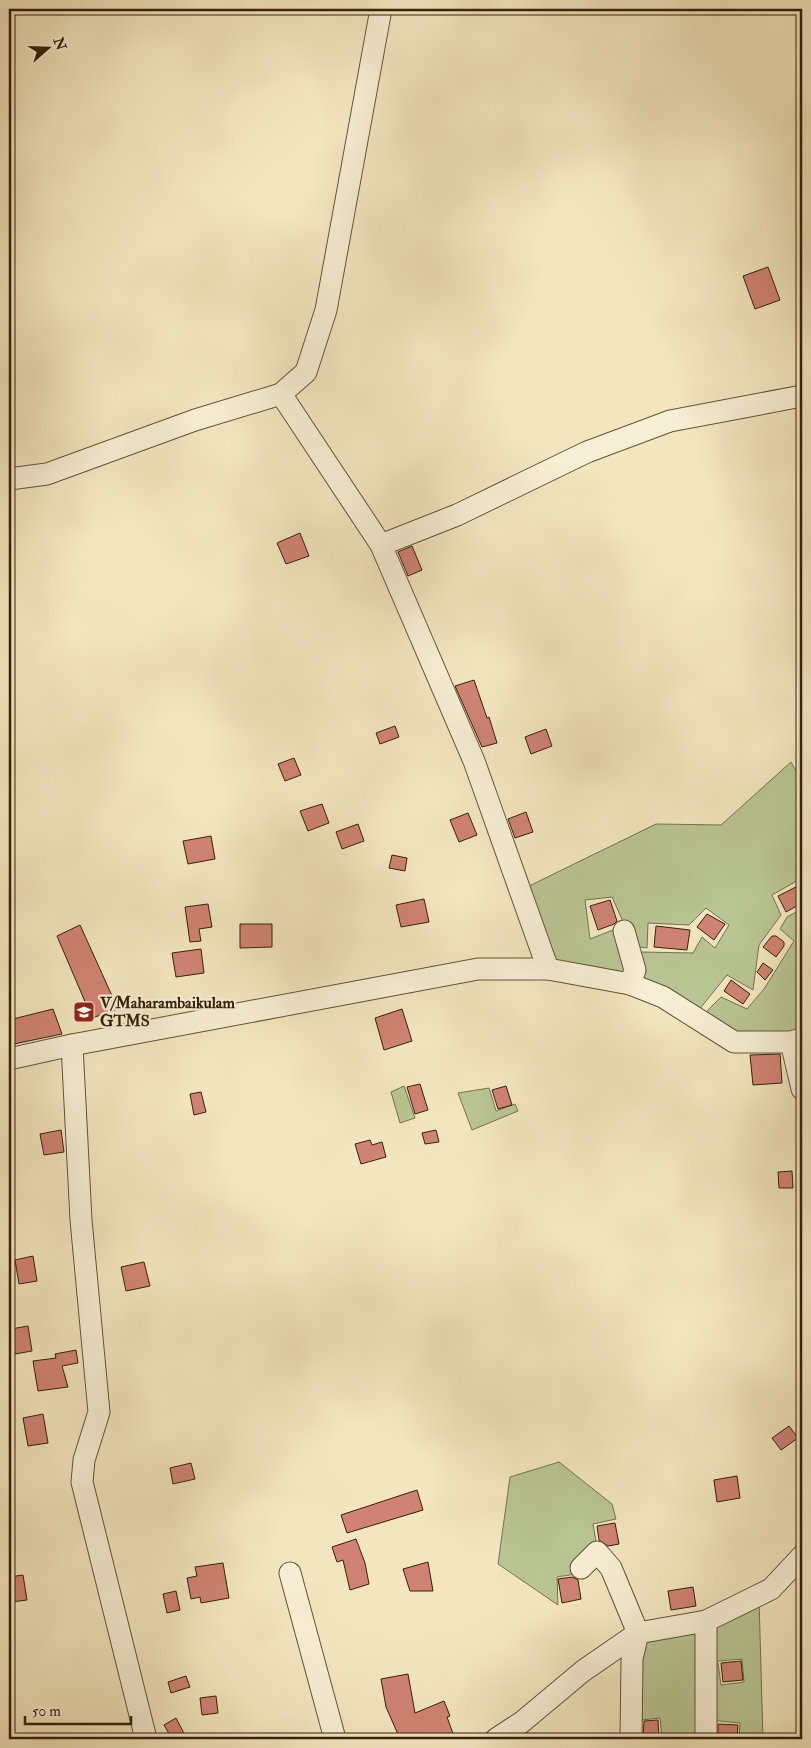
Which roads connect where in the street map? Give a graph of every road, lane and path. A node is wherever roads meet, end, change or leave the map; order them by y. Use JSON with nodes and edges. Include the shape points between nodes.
{"nodes":[{"id":1,"x":381,"y":9,"type":"edge"},
{"id":2,"x":281,"y":394,"type":"junction"},
{"id":3,"x":802,"y":396,"type":"edge"},
{"id":4,"x":9,"y":479,"type":"edge"},
{"id":5,"x":381,"y":545,"type":"junction"},
{"id":6,"x":624,"y":931,"type":"dead end"},
{"id":7,"x":548,"y":969,"type":"junction"},
{"id":8,"x":630,"y":984,"type":"junction"},
{"id":9,"x":797,"y":1041,"type":"edge"},
{"id":10,"x":72,"y":1045,"type":"junction"},
{"id":11,"x":9,"y":1059,"type":"edge"},
{"id":12,"x":802,"y":1089,"type":"edge"},
{"id":13,"x":802,"y":1556,"type":"edge"},
{"id":14,"x":580,"y":1568,"type":"dead end"},
{"id":15,"x":290,"y":1573,"type":"dead end"},
{"id":16,"x":706,"y":1620,"type":"junction"},
{"id":17,"x":638,"y":1633,"type":"junction"},
{"id":18,"x":146,"y":1739,"type":"edge"},
{"id":19,"x":335,"y":1739,"type":"edge"},
{"id":20,"x":496,"y":1739,"type":"edge"},
{"id":21,"x":631,"y":1739,"type":"edge"},
{"id":22,"x":706,"y":1739,"type":"edge"}],
"edges":[{"from":1,"to":2,"type":"street","via":[[326,310],[306,372]]},
{"from":2,"to":4,"type":"street","via":[[195,420],[47,474]]},
{"from":2,"to":5,"type":"street"},
{"from":3,"to":5,"type":"street","via":[[670,422],[587,452],[457,515]]},
{"from":5,"to":7,"type":"street","via":[[474,761]]},
{"from":6,"to":8,"type":"street","via":[[635,970]]},
{"from":7,"to":8,"type":"street"},
{"from":7,"to":10,"type":"street","via":[[478,969]]},
{"from":8,"to":9,"type":"street","via":[[663,997],[734,1042]]},
{"from":9,"to":12,"type":"street"},
{"from":10,"to":11,"type":"street"},
{"from":10,"to":18,"type":"street","via":[[81,1220],[99,1412],[84,1460],[82,1482]]},
{"from":13,"to":16,"type":"street","via":[[771,1590]]},
{"from":14,"to":17,"type":"street","via":[[597,1552],[611,1568]]},
{"from":15,"to":19,"type":"street"},
{"from":16,"to":17,"type":"street"},
{"from":16,"to":22,"type":"street"},
{"from":17,"to":20,"type":"street"},
{"from":17,"to":21,"type":"street","via":[[632,1660]]}]}
